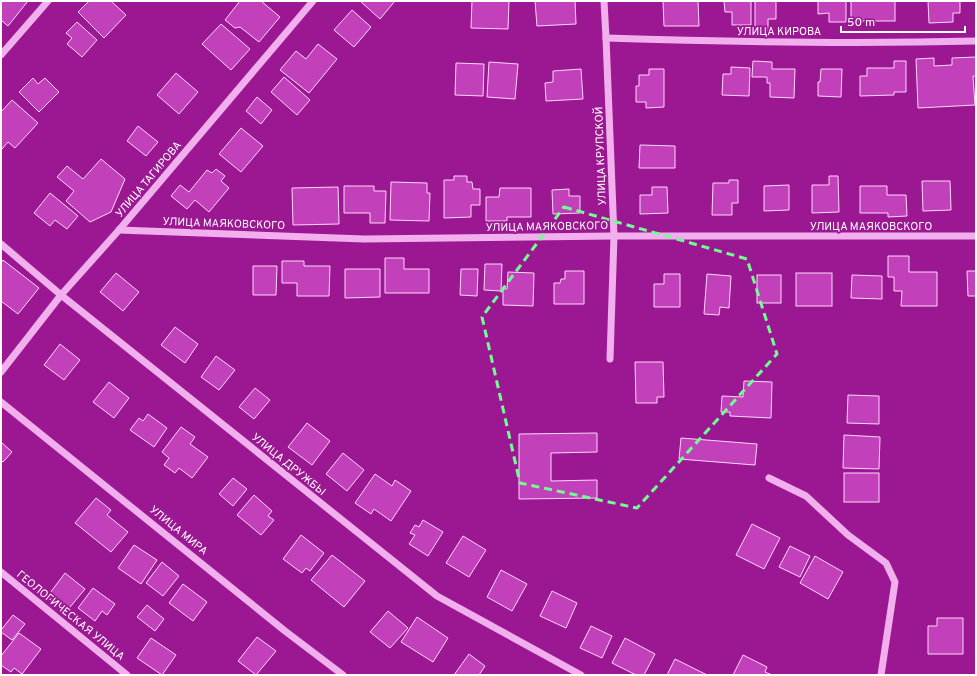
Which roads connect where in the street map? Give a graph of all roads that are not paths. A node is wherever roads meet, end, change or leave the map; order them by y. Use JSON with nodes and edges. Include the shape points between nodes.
{"nodes":[{"id":1,"x":48,"y":1,"type":"edge"},
{"id":2,"x":313,"y":1,"type":"edge"},
{"id":3,"x":604,"y":1,"type":"edge"},
{"id":4,"x":606,"y":38,"type":"junction"},
{"id":5,"x":976,"y":41,"type":"edge"},
{"id":6,"x":1,"y":55,"type":"edge"},
{"id":7,"x":119,"y":230,"type":"junction"},
{"id":8,"x":614,"y":236,"type":"junction"},
{"id":9,"x":976,"y":236,"type":"edge"},
{"id":10,"x":1,"y":244,"type":"edge"},
{"id":11,"x":61,"y":295,"type":"junction"},
{"id":12,"x":610,"y":359,"type":"dead end"},
{"id":13,"x":1,"y":372,"type":"edge"},
{"id":14,"x":1,"y":402,"type":"edge"},
{"id":15,"x":769,"y":478,"type":"dead end"},
{"id":16,"x":1,"y":572,"type":"edge"},
{"id":17,"x":127,"y":675,"type":"edge"},
{"id":18,"x":343,"y":675,"type":"edge"},
{"id":19,"x":581,"y":675,"type":"edge"},
{"id":20,"x":881,"y":675,"type":"edge"}],
"edges":[{"from":1,"to":6,"type":"street"},
{"from":2,"to":7,"type":"street","name":"УЛИЦА ТАГИРОВА"},
{"from":3,"to":4,"type":"street","name":"УЛИЦА КРУПСКОЙ"},
{"from":4,"to":5,"type":"street","name":"УЛИЦА КИРОВА","via":[[758,42]]},
{"from":4,"to":8,"type":"street","name":"УЛИЦА КРУПСКОЙ"},
{"from":7,"to":8,"type":"street","name":"УЛИЦА МАЯКОВСКОГО","via":[[364,239]]},
{"from":7,"to":11,"type":"street","name":"УЛИЦА ТАГИРОВА"},
{"from":8,"to":9,"type":"street","name":"УЛИЦА МАЯКОВСКОГО"},
{"from":8,"to":12,"type":"street","name":"УЛИЦА КРУПСКОЙ"},
{"from":10,"to":11,"type":"street","name":"УЛИЦА ДРУЖБЫ"},
{"from":11,"to":13,"type":"street","name":"УЛИЦА ТАГИРОВА"},
{"from":11,"to":19,"type":"street","name":"УЛИЦА ДРУЖБЫ","via":[[437,596]]},
{"from":14,"to":18,"type":"street","name":"УЛИЦА МИРА"},
{"from":15,"to":20,"type":"street","via":[[806,496],[848,535],[886,563],[895,582]]},
{"from":16,"to":17,"type":"street","name":"ГЕОЛОГИЧЕСКАЯ УЛИЦА"}]}
